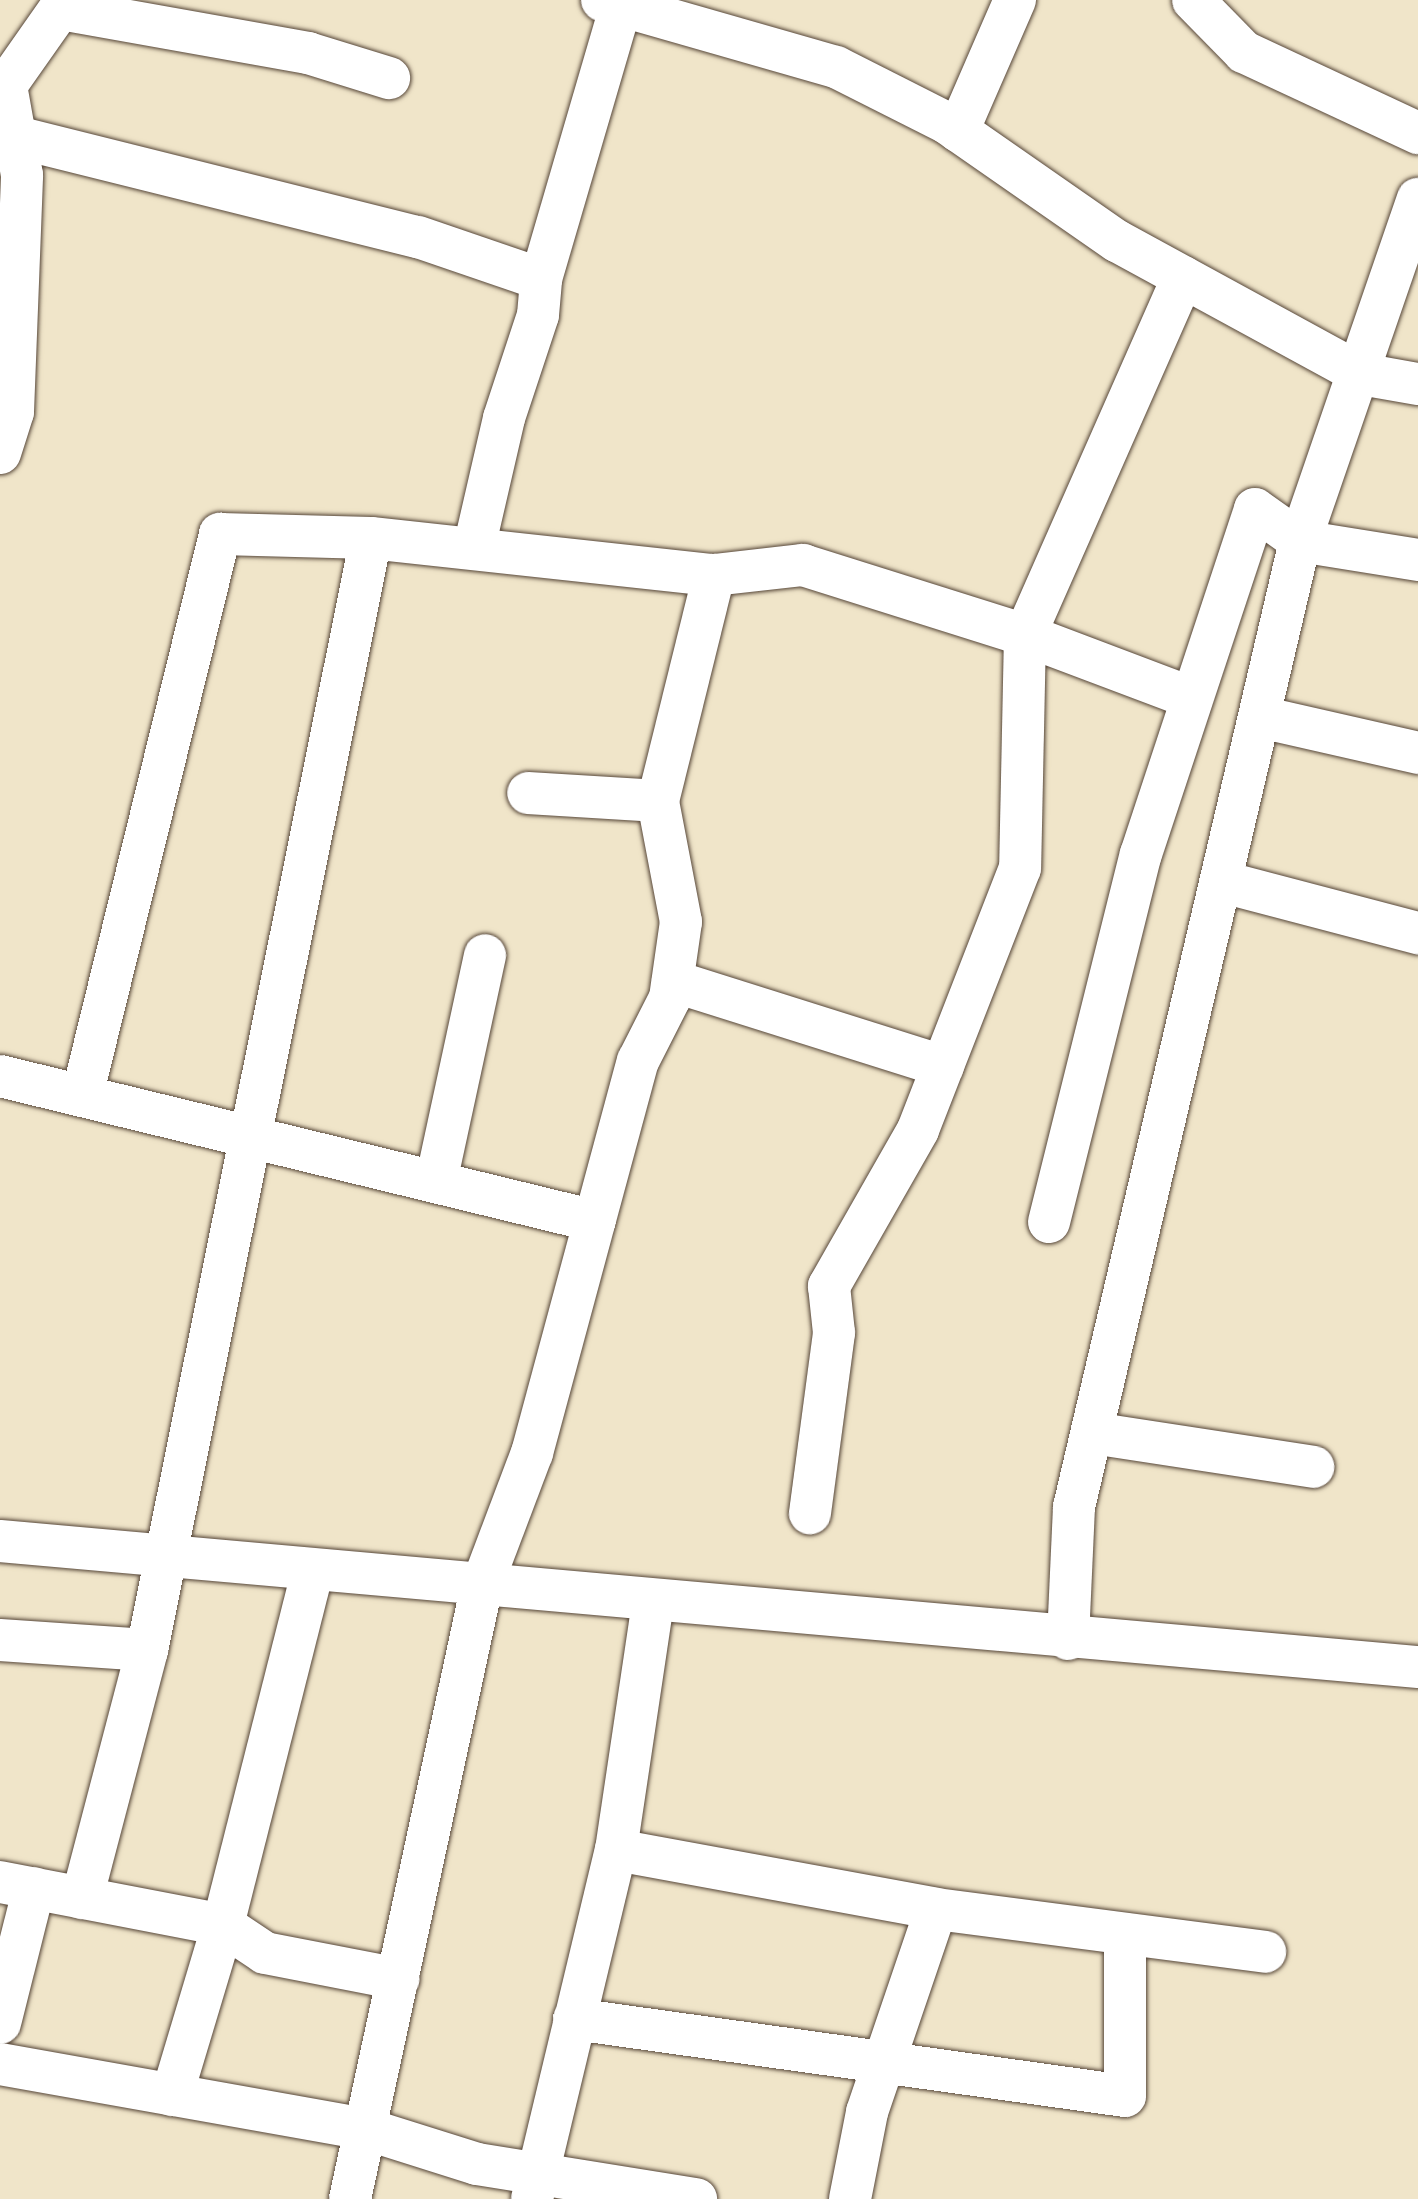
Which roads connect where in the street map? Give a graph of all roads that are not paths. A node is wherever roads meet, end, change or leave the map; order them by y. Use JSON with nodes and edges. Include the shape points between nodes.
{"nodes":[{"id":1,"x":1193,"y":0,"type":"edge"},
{"id":2,"x":1008,"y":2,"type":"edge"},
{"id":3,"x":611,"y":3,"type":"edge"},
{"id":4,"x":63,"y":4,"type":"edge"},
{"id":5,"x":389,"y":78,"type":"dead end"},
{"id":6,"x":4,"y":92,"type":"edge"},
{"id":7,"x":958,"y":131,"type":"junction"},
{"id":8,"x":1418,"y":133,"type":"edge"},
{"id":9,"x":8,"y":137,"type":"edge"},
{"id":10,"x":1418,"y":200,"type":"edge"},
{"id":11,"x":1407,"y":267,"type":"edge"},
{"id":12,"x":1183,"y":277,"type":"junction"},
{"id":13,"x":541,"y":279,"type":"junction"},
{"id":14,"x":1361,"y":374,"type":"junction"},
{"id":15,"x":1418,"y":384,"type":"edge"},
{"id":16,"x":0,"y":453,"type":"edge"},
{"id":17,"x":371,"y":538,"type":"junction"},
{"id":18,"x":1300,"y":541,"type":"junction"},
{"id":19,"x":474,"y":548,"type":"junction"},
{"id":20,"x":1418,"y":560,"type":"edge"},
{"id":21,"x":714,"y":575,"type":"junction"},
{"id":22,"x":1025,"y":635,"type":"junction"},
{"id":23,"x":1192,"y":698,"type":"junction"},
{"id":24,"x":1260,"y":718,"type":"junction"},
{"id":25,"x":1418,"y":753,"type":"edge"},
{"id":26,"x":528,"y":793,"type":"dead end"},
{"id":27,"x":658,"y":801,"type":"junction"},
{"id":28,"x":1223,"y":882,"type":"junction"},
{"id":29,"x":1418,"y":933,"type":"edge"},
{"id":30,"x":485,"y":954,"type":"dead end"},
{"id":31,"x":673,"y":981,"type":"junction"},
{"id":32,"x":943,"y":1066,"type":"junction"},
{"id":33,"x":0,"y":1076,"type":"edge"},
{"id":34,"x":82,"y":1096,"type":"junction"},
{"id":35,"x":252,"y":1138,"type":"junction"},
{"id":36,"x":436,"y":1182,"type":"junction"},
{"id":37,"x":595,"y":1221,"type":"junction"},
{"id":38,"x":1049,"y":1222,"type":"dead end"},
{"id":39,"x":1092,"y":1433,"type":"junction"},
{"id":40,"x":1313,"y":1467,"type":"dead end"},
{"id":41,"x":810,"y":1512,"type":"dead end"},
{"id":42,"x":0,"y":1541,"type":"edge"},
{"id":43,"x":163,"y":1555,"type":"junction"},
{"id":44,"x":312,"y":1570,"type":"junction"},
{"id":45,"x":482,"y":1585,"type":"junction"},
{"id":46,"x":653,"y":1600,"type":"junction"},
{"id":47,"x":1068,"y":1639,"type":"junction"},
{"id":48,"x":0,"y":1640,"type":"edge"},
{"id":49,"x":147,"y":1650,"type":"junction"},
{"id":50,"x":1418,"y":1667,"type":"edge"},
{"id":51,"x":616,"y":1850,"type":"junction"},
{"id":52,"x":17,"y":1885,"type":"edge"},
{"id":53,"x":82,"y":1898,"type":"junction"},
{"id":54,"x":936,"y":1909,"type":"junction"},
{"id":55,"x":223,"y":1925,"type":"junction"},
{"id":56,"x":1126,"y":1934,"type":"junction"},
{"id":57,"x":1265,"y":1952,"type":"dead end"},
{"id":58,"x":398,"y":1978,"type":"junction"},
{"id":59,"x":574,"y":2019,"type":"junction"},
{"id":60,"x":0,"y":2023,"type":"edge"},
{"id":61,"x":884,"y":2063,"type":"junction"},
{"id":62,"x":0,"y":2064,"type":"edge"},
{"id":63,"x":172,"y":2095,"type":"junction"},
{"id":64,"x":366,"y":2129,"type":"junction"},
{"id":65,"x":534,"y":2186,"type":"edge"},
{"id":66,"x":350,"y":2199,"type":"edge"},
{"id":67,"x":696,"y":2199,"type":"edge"},
{"id":68,"x":850,"y":2199,"type":"edge"}],
"edges":[{"from":1,"to":8,"type":"street","via":[[1244,52]]},
{"from":2,"to":7,"type":"street"},
{"from":3,"to":7,"type":"street","via":[[836,67]]},
{"from":3,"to":13,"type":"street"},
{"from":4,"to":5,"type":"street","via":[[308,52]]},
{"from":4,"to":6,"type":"street"},
{"from":6,"to":9,"type":"street"},
{"from":7,"to":12,"type":"street","via":[[1117,241]]},
{"from":9,"to":13,"type":"street","via":[[418,237]]},
{"from":9,"to":16,"type":"street","via":[[22,174],[13,412]]},
{"from":10,"to":11,"type":"street"},
{"from":11,"to":14,"type":"street"},
{"from":12,"to":14,"type":"street"},
{"from":12,"to":22,"type":"street"},
{"from":13,"to":19,"type":"street","via":[[538,315],[504,418]]},
{"from":14,"to":15,"type":"street"},
{"from":14,"to":18,"type":"street"},
{"from":17,"to":19,"type":"street"},
{"from":17,"to":34,"type":"street","via":[[220,534]]},
{"from":17,"to":35,"type":"street"},
{"from":18,"to":20,"type":"street"},
{"from":18,"to":23,"type":"street","via":[[1254,509]]},
{"from":18,"to":24,"type":"street"},
{"from":19,"to":21,"type":"street"},
{"from":21,"to":22,"type":"street","via":[[803,566]]},
{"from":21,"to":27,"type":"street"},
{"from":22,"to":23,"type":"street"},
{"from":22,"to":32,"type":"street","via":[[1020,868]]},
{"from":23,"to":38,"type":"street","via":[[1141,854]]},
{"from":24,"to":25,"type":"street"},
{"from":24,"to":28,"type":"street"},
{"from":26,"to":27,"type":"street"},
{"from":27,"to":31,"type":"street","via":[[681,922]]},
{"from":28,"to":29,"type":"street"},
{"from":28,"to":39,"type":"street"},
{"from":30,"to":36,"type":"street"},
{"from":31,"to":32,"type":"street"},
{"from":31,"to":37,"type":"street","via":[[638,1061]]},
{"from":32,"to":41,"type":"street","via":[[918,1130],[829,1286],[834,1333]]},
{"from":33,"to":34,"type":"street"},
{"from":34,"to":35,"type":"street"},
{"from":35,"to":36,"type":"street"},
{"from":35,"to":43,"type":"street"},
{"from":36,"to":37,"type":"street"},
{"from":37,"to":45,"type":"street","via":[[532,1453]]},
{"from":39,"to":40,"type":"street"},
{"from":39,"to":47,"type":"street","via":[[1074,1507]]},
{"from":42,"to":43,"type":"street"},
{"from":43,"to":44,"type":"street"},
{"from":43,"to":49,"type":"street"},
{"from":44,"to":45,"type":"street"},
{"from":44,"to":55,"type":"street"},
{"from":45,"to":46,"type":"street"},
{"from":45,"to":58,"type":"street"},
{"from":46,"to":47,"type":"street"},
{"from":46,"to":51,"type":"street"},
{"from":47,"to":50,"type":"street"},
{"from":48,"to":49,"type":"street"},
{"from":49,"to":53,"type":"street"},
{"from":51,"to":54,"type":"street"},
{"from":51,"to":59,"type":"street"},
{"from":52,"to":53,"type":"street"},
{"from":52,"to":60,"type":"street"},
{"from":53,"to":55,"type":"street"},
{"from":54,"to":56,"type":"street"},
{"from":54,"to":61,"type":"street"},
{"from":55,"to":58,"type":"street","via":[[265,1953]]},
{"from":55,"to":63,"type":"street"},
{"from":56,"to":57,"type":"street"},
{"from":56,"to":61,"type":"street","via":[[1125,2096]]},
{"from":58,"to":64,"type":"street"},
{"from":59,"to":61,"type":"street"},
{"from":59,"to":65,"type":"street"},
{"from":61,"to":68,"type":"street"},
{"from":62,"to":63,"type":"street"},
{"from":63,"to":64,"type":"street"},
{"from":64,"to":65,"type":"street"},
{"from":64,"to":66,"type":"street"},
{"from":65,"to":67,"type":"street"}]}
